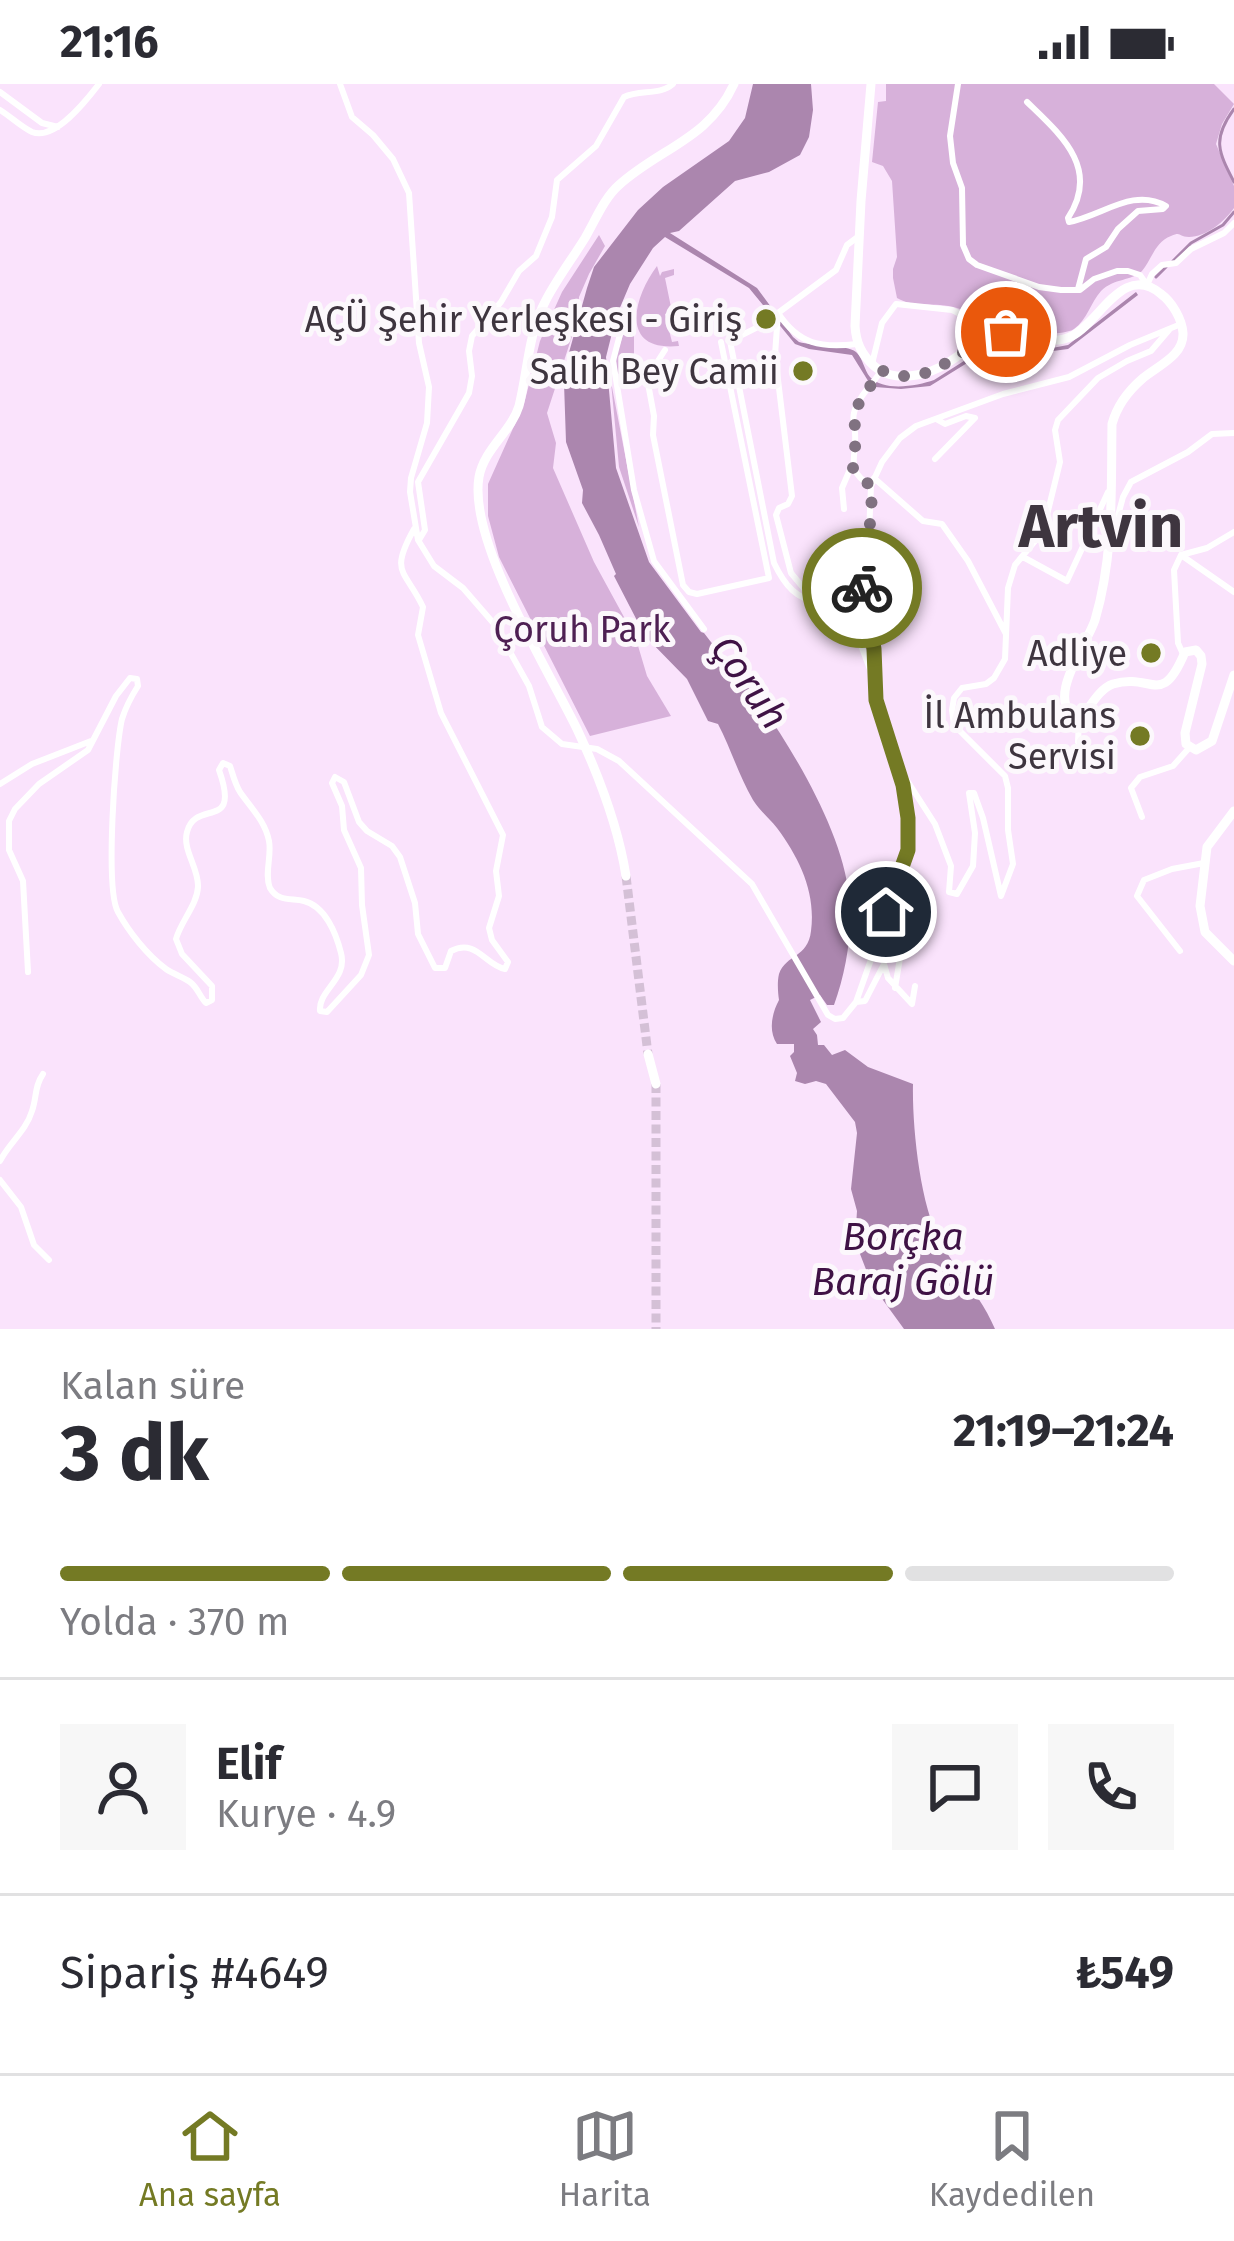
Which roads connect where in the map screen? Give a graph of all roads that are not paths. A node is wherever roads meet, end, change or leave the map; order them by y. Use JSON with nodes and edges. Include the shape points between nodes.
{"nodes":[{"id":1,"x":99,"y":84,"type":"edge"},
{"id":2,"x":340,"y":84,"type":"edge"},
{"id":3,"x":673,"y":84,"type":"edge"},
{"id":4,"x":734,"y":84,"type":"edge"},
{"id":5,"x":872,"y":84,"type":"edge"},
{"id":6,"x":958,"y":84,"type":"edge"},
{"id":7,"x":0,"y":92,"type":"edge"},
{"id":8,"x":1027,"y":102,"type":"dead end"},
{"id":9,"x":0,"y":110,"type":"edge"},
{"id":10,"x":58,"y":128,"type":"junction"},
{"id":11,"x":1234,"y":223,"type":"edge"},
{"id":12,"x":859,"y":236,"type":"junction"},
{"id":13,"x":1147,"y":285,"type":"junction"},
{"id":14,"x":1076,"y":291,"type":"junction"},
{"id":15,"x":633,"y":308,"type":"dead end"},
{"id":16,"x":777,"y":316,"type":"junction"},
{"id":17,"x":1176,"y":326,"type":"junction"},
{"id":18,"x":999,"y":333,"type":"junction"},
{"id":19,"x":726,"y":342,"type":"junction"},
{"id":20,"x":857,"y":344,"type":"junction"},
{"id":21,"x":664,"y":350,"type":"dead end"},
{"id":22,"x":875,"y":375,"type":"junction"},
{"id":23,"x":936,"y":419,"type":"junction"},
{"id":24,"x":1234,"y":433,"type":"edge"},
{"id":25,"x":935,"y":459,"type":"dead end"},
{"id":26,"x":853,"y":463,"type":"junction"},
{"id":27,"x":873,"y":482,"type":"junction"},
{"id":28,"x":1112,"y":483,"type":"junction"},
{"id":29,"x":844,"y":509,"type":"dead end"},
{"id":30,"x":416,"y":524,"type":"junction"},
{"id":31,"x":1234,"y":532,"type":"edge"},
{"id":32,"x":418,"y":540,"type":"junction"},
{"id":33,"x":1109,"y":547,"type":"junction"},
{"id":34,"x":1181,"y":555,"type":"junction"},
{"id":35,"x":1023,"y":557,"type":"junction"},
{"id":36,"x":1234,"y":592,"type":"edge"},
{"id":37,"x":832,"y":605,"type":"junction"},
{"id":38,"x":704,"y":629,"type":"dead end"},
{"id":39,"x":1007,"y":637,"type":"junction"},
{"id":40,"x":1184,"y":654,"type":"junction"},
{"id":41,"x":874,"y":675,"type":"junction"},
{"id":42,"x":1234,"y":675,"type":"edge"},
{"id":43,"x":1079,"y":720,"type":"junction"},
{"id":44,"x":92,"y":741,"type":"junction"},
{"id":45,"x":586,"y":748,"type":"junction"},
{"id":46,"x":1189,"y":748,"type":"junction"},
{"id":47,"x":1095,"y":756,"type":"dead end"},
{"id":48,"x":897,"y":765,"type":"junction"},
{"id":49,"x":0,"y":784,"type":"edge"},
{"id":50,"x":1234,"y":812,"type":"edge"},
{"id":51,"x":1142,"y":817,"type":"dead end"},
{"id":52,"x":1204,"y":863,"type":"junction"},
{"id":53,"x":626,"y":876,"type":"tunnel mouth"},
{"id":54,"x":909,"y":931,"type":"dead end"},
{"id":55,"x":1180,"y":951,"type":"dead end"},
{"id":56,"x":1234,"y":961,"type":"edge"},
{"id":57,"x":28,"y":972,"type":"dead end"},
{"id":58,"x":915,"y":986,"type":"dead end"},
{"id":59,"x":896,"y":988,"type":"junction"},
{"id":60,"x":856,"y":1002,"type":"junction"},
{"id":61,"x":648,"y":1054,"type":"tunnel mouth"},
{"id":62,"x":43,"y":1074,"type":"dead end"},
{"id":63,"x":656,"y":1084,"type":"tunnel mouth"},
{"id":64,"x":0,"y":1161,"type":"edge"},
{"id":65,"x":0,"y":1180,"type":"edge"},
{"id":66,"x":50,"y":1260,"type":"dead end"}],
"edges":[{"from":1,"to":10,"type":"street"},
{"from":2,"to":30,"type":"street","via":[[352,117],[392,159],[409,193],[429,387],[411,478]]},
{"from":3,"to":32,"type":"street","via":[[624,97],[596,146],[557,180],[536,256],[472,336],[469,393],[418,482],[425,530]]},
{"from":4,"to":45,"type":"main road","via":[[705,126],[607,200],[545,301],[517,412],[479,475],[490,549]]},
{"from":5,"to":12,"type":"main road"},
{"from":6,"to":14,"type":"street","via":[[950,136],[967,255],[1039,287]]},
{"from":7,"to":10,"type":"street"},
{"from":8,"to":14,"type":"street","via":[[1073,154],[1078,196],[1070,222],[1138,198],[1166,206],[1124,222],[1084,262]]},
{"from":9,"to":10,"type":"street","via":[[33,132]]},
{"from":11,"to":13,"type":"street","via":[[1162,265]]},
{"from":12,"to":16,"type":"street","via":[[836,270]]},
{"from":12,"to":20,"type":"main road"},
{"from":13,"to":14,"type":"street","via":[[1123,270]]},
{"from":13,"to":17,"type":"main road","via":[[1166,298]]},
{"from":13,"to":18,"type":"main road","via":[[1120,291],[1066,339]]},
{"from":15,"to":38,"type":"street","via":[[613,361],[634,490],[655,561]]},
{"from":16,"to":19,"type":"street"},
{"from":16,"to":20,"type":"street","via":[[803,340]]},
{"from":16,"to":37,"type":"street","via":[[792,496],[776,518],[794,578]]},
{"from":17,"to":23,"type":"street","via":[[1069,376]]},
{"from":17,"to":28,"type":"main road","via":[[1183,340],[1174,355],[1115,412]]},
{"from":17,"to":35,"type":"street","via":[[1151,351],[1098,378],[1058,420],[1060,462],[1046,519]]},
{"from":18,"to":22,"type":"main road","via":[[927,373]]},
{"from":18,"to":22,"type":"street","via":[[952,310],[896,304],[882,323]]},
{"from":19,"to":21,"type":"street","via":[[769,578],[697,594],[683,585],[654,439],[647,378]]},
{"from":19,"to":37,"type":"street","via":[[774,563],[799,597]]},
{"from":20,"to":22,"type":"main road"},
{"from":22,"to":26,"type":"street","via":[[854,412]]},
{"from":23,"to":25,"type":"street","via":[[975,418]]},
{"from":23,"to":27,"type":"street","via":[[905,433]]},
{"from":24,"to":33,"type":"street","via":[[1212,434],[1131,482]]},
{"from":26,"to":27,"type":"street"},
{"from":26,"to":29,"type":"street"},
{"from":27,"to":39,"type":"street","via":[[923,521],[942,524]]},
{"from":27,"to":41,"type":"street","via":[[861,580]]},
{"from":28,"to":33,"type":"main road"},
{"from":28,"to":35,"type":"street","via":[[1067,581]]},
{"from":30,"to":32,"type":"street"},
{"from":30,"to":44,"type":"street","via":[[401,573],[423,607],[418,635],[446,727],[504,841],[489,928],[505,969],[462,946],[445,968],[435,968],[400,857],[363,828],[344,782],[334,777],[361,868],[369,956],[356,980],[320,1011],[340,973],[341,952],[320,910],[271,889],[268,836],[226,762],[219,768],[225,802],[188,830],[198,888],[176,939],[212,986],[212,1000],[203,1003],[193,985],[149,953],[114,904],[114,780],[137,679],[120,690]]},
{"from":31,"to":34,"type":"street"},
{"from":32,"to":45,"type":"street","via":[[495,625],[542,727],[562,744]]},
{"from":33,"to":43,"type":"main road","via":[[1094,621],[1067,685],[1066,711]]},
{"from":34,"to":36,"type":"street"},
{"from":34,"to":40,"type":"street","via":[[1174,570]]},
{"from":35,"to":39,"type":"street","via":[[1008,588]]},
{"from":37,"to":41,"type":"street","via":[[853,621]]},
{"from":39,"to":48,"type":"street","via":[[994,678],[962,688],[952,710],[954,725],[1005,776],[1013,864],[1000,896],[974,793],[973,866],[957,894],[949,892],[951,866],[935,824]]},
{"from":40,"to":43,"type":"main road","via":[[1167,682],[1107,687]]},
{"from":40,"to":46,"type":"main road","via":[[1196,650],[1202,660],[1186,725]]},
{"from":41,"to":48,"type":"street"},
{"from":42,"to":46,"type":"main road","via":[[1212,741]]},
{"from":43,"to":47,"type":"street","via":[[1078,742]]},
{"from":44,"to":49,"type":"street"},
{"from":44,"to":57,"type":"street","via":[[9,821],[9,850],[23,881]]},
{"from":45,"to":53,"type":"main road"},
{"from":45,"to":60,"type":"street","via":[[619,761],[758,892],[828,1015],[843,1018]]},
{"from":46,"to":51,"type":"street","via":[[1132,788]]},
{"from":48,"to":60,"type":"street","via":[[908,850]]},
{"from":50,"to":52,"type":"main road"},
{"from":52,"to":55,"type":"street","via":[[1144,880],[1137,896]]},
{"from":52,"to":56,"type":"main road","via":[[1203,926]]},
{"from":54,"to":59,"type":"street"},
{"from":58,"to":59,"type":"street","via":[[912,1004]]},
{"from":59,"to":60,"type":"street","via":[[884,964],[865,1001]]},
{"from":61,"to":63,"type":"main road"},
{"from":62,"to":64,"type":"street","via":[[33,1110]]},
{"from":65,"to":66,"type":"street"}]}
